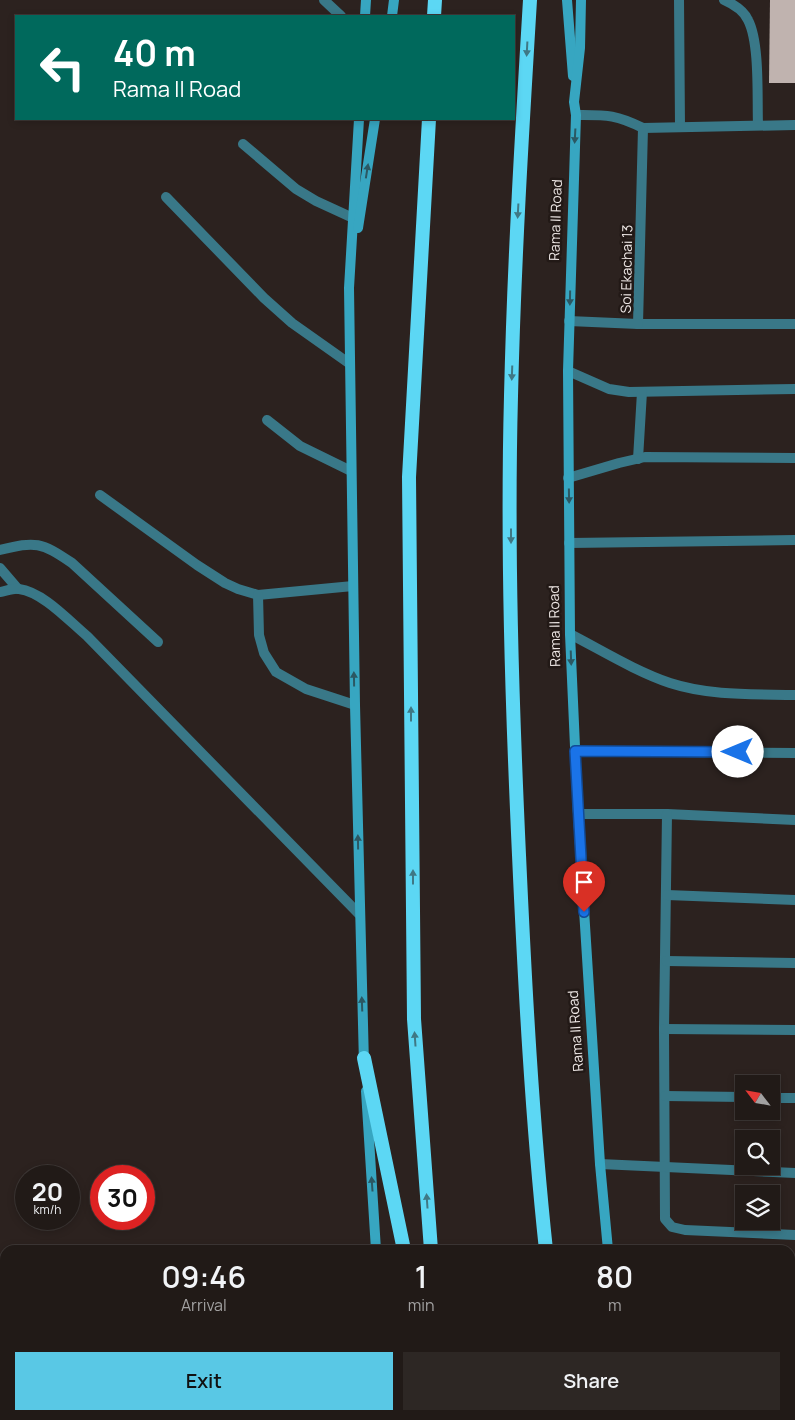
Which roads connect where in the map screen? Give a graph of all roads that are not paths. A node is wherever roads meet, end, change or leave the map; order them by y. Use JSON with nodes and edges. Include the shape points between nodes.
{"nodes":[{"id":1,"x":324,"y":0,"type":"edge"},
{"id":2,"x":366,"y":0,"type":"edge"},
{"id":3,"x":394,"y":0,"type":"edge"},
{"id":4,"x":435,"y":0,"type":"edge"},
{"id":5,"x":530,"y":0,"type":"edge"},
{"id":6,"x":567,"y":0,"type":"edge"},
{"id":7,"x":581,"y":0,"type":"edge"},
{"id":8,"x":678,"y":0,"type":"edge"},
{"id":9,"x":724,"y":0,"type":"edge"},
{"id":10,"x":340,"y":15,"type":"edge"},
{"id":11,"x":365,"y":15,"type":"edge"},
{"id":12,"x":392,"y":15,"type":"edge"},
{"id":13,"x":434,"y":15,"type":"edge"},
{"id":14,"x":574,"y":102,"type":"junction"},
{"id":15,"x":576,"y":115,"type":"junction"},
{"id":16,"x":359,"y":120,"type":"edge"},
{"id":17,"x":375,"y":120,"type":"edge"},
{"id":18,"x":429,"y":120,"type":"edge"},
{"id":19,"x":758,"y":125,"type":"junction"},
{"id":20,"x":795,"y":125,"type":"edge"},
{"id":21,"x":680,"y":126,"type":"junction"},
{"id":22,"x":643,"y":128,"type":"junction"},
{"id":23,"x":243,"y":144,"type":"dead end"},
{"id":24,"x":166,"y":197,"type":"dead end"},
{"id":25,"x":353,"y":218,"type":"junction"},
{"id":26,"x":349,"y":288,"type":"junction"},
{"id":27,"x":569,"y":321,"type":"junction"},
{"id":28,"x":638,"y":324,"type":"junction"},
{"id":29,"x":795,"y":324,"type":"edge"},
{"id":30,"x":350,"y":364,"type":"junction"},
{"id":31,"x":568,"y":371,"type":"junction"},
{"id":32,"x":795,"y":389,"type":"edge"},
{"id":33,"x":642,"y":392,"type":"junction"},
{"id":34,"x":267,"y":420,"type":"dead end"},
{"id":35,"x":638,"y":458,"type":"junction"},
{"id":36,"x":795,"y":458,"type":"edge"},
{"id":37,"x":351,"y":471,"type":"junction"},
{"id":38,"x":568,"y":478,"type":"junction"},
{"id":39,"x":100,"y":495,"type":"dead end"},
{"id":40,"x":795,"y":540,"type":"edge"},
{"id":41,"x":569,"y":543,"type":"junction"},
{"id":42,"x":0,"y":550,"type":"edge"},
{"id":43,"x":0,"y":568,"type":"edge"},
{"id":44,"x":353,"y":586,"type":"junction"},
{"id":45,"x":18,"y":588,"type":"junction"},
{"id":46,"x":0,"y":592,"type":"edge"},
{"id":47,"x":258,"y":595,"type":"junction"},
{"id":48,"x":570,"y":634,"type":"junction"},
{"id":49,"x":158,"y":642,"type":"dead end"},
{"id":50,"x":795,"y":695,"type":"edge"},
{"id":51,"x":355,"y":705,"type":"junction"},
{"id":52,"x":575,"y":751,"type":"junction"},
{"id":53,"x":795,"y":753,"type":"edge"},
{"id":54,"x":578,"y":814,"type":"junction"},
{"id":55,"x":667,"y":814,"type":"junction"},
{"id":56,"x":795,"y":820,"type":"edge"},
{"id":57,"x":667,"y":895,"type":"junction"},
{"id":58,"x":795,"y":900,"type":"edge"},
{"id":59,"x":360,"y":914,"type":"junction"},
{"id":60,"x":666,"y":961,"type":"junction"},
{"id":61,"x":795,"y":963,"type":"edge"},
{"id":62,"x":664,"y":1029,"type":"junction"},
{"id":63,"x":795,"y":1030,"type":"edge"},
{"id":64,"x":364,"y":1058,"type":"junction"},
{"id":65,"x":665,"y":1096,"type":"junction"},
{"id":66,"x":735,"y":1097,"type":"edge"},
{"id":67,"x":780,"y":1098,"type":"edge"},
{"id":68,"x":795,"y":1098,"type":"edge"},
{"id":69,"x":600,"y":1164,"type":"junction"},
{"id":70,"x":665,"y":1166,"type":"junction"},
{"id":71,"x":795,"y":1173,"type":"edge"},
{"id":72,"x":795,"y":1235,"type":"edge"},
{"id":73,"x":376,"y":1245,"type":"edge"},
{"id":74,"x":403,"y":1245,"type":"edge"},
{"id":75,"x":431,"y":1245,"type":"edge"},
{"id":76,"x":545,"y":1245,"type":"edge"},
{"id":77,"x":608,"y":1245,"type":"edge"}],
"edges":[{"from":1,"to":10,"type":"street"},
{"from":2,"to":11,"type":"main road"},
{"from":3,"to":12,"type":"main road"},
{"from":4,"to":13,"type":"highway"},
{"from":5,"to":76,"type":"highway","one_way":true,"via":[[516,240],[511,399],[511,571],[525,977]]},
{"from":6,"to":14,"type":"main road"},
{"from":7,"to":14,"type":"main road","name":"Rama II Road"},
{"from":8,"to":21,"type":"street"},
{"from":9,"to":19,"type":"street","via":[[748,18],[754,38]]},
{"from":14,"to":15,"type":"main road","name":"Rama II Road"},
{"from":15,"to":22,"type":"street","via":[[623,118]]},
{"from":15,"to":27,"type":"main road","name":"Rama II Road","one_way":true},
{"from":16,"to":25,"type":"main road"},
{"from":26,"to":17,"type":"main road","one_way":true},
{"from":75,"to":18,"type":"highway","one_way":true,"via":[[414,1019],[409,477]]},
{"from":19,"to":20,"type":"street"},
{"from":19,"to":21,"type":"street"},
{"from":21,"to":22,"type":"street"},
{"from":22,"to":28,"type":"street","name":"Soi Ekachai 13"},
{"from":23,"to":25,"type":"street","via":[[296,189]]},
{"from":24,"to":30,"type":"street","via":[[278,311]]},
{"from":25,"to":26,"type":"main road"},
{"from":26,"to":30,"type":"main road"},
{"from":27,"to":28,"type":"street"},
{"from":27,"to":31,"type":"main road","name":"Rama II Road"},
{"from":28,"to":29,"type":"street","name":"Soi Ekachai 13"},
{"from":30,"to":37,"type":"main road"},
{"from":31,"to":33,"type":"street","via":[[609,388]]},
{"from":31,"to":38,"type":"main road","name":"Rama II Road"},
{"from":32,"to":33,"type":"street"},
{"from":33,"to":35,"type":"street"},
{"from":34,"to":37,"type":"street","via":[[300,446]]},
{"from":35,"to":36,"type":"street"},
{"from":35,"to":38,"type":"street"},
{"from":37,"to":44,"type":"main road"},
{"from":38,"to":41,"type":"main road","name":"Rama II Road","one_way":true},
{"from":39,"to":47,"type":"street","via":[[225,583]]},
{"from":40,"to":41,"type":"street"},
{"from":41,"to":48,"type":"main road","name":"Rama II Road"},
{"from":42,"to":49,"type":"street","via":[[25,544],[42,545],[56,552]]},
{"from":43,"to":45,"type":"street"},
{"from":44,"to":47,"type":"street"},
{"from":51,"to":44,"type":"main road","one_way":true},
{"from":45,"to":46,"type":"street"},
{"from":45,"to":59,"type":"street","via":[[50,604],[87,636]]},
{"from":47,"to":51,"type":"street","via":[[259,635],[264,653],[276,672],[306,689]]},
{"from":48,"to":50,"type":"street","via":[[627,665],[670,683],[724,694]]},
{"from":48,"to":52,"type":"main road","name":"Rama II Road","one_way":true},
{"from":59,"to":51,"type":"main road","one_way":true},
{"from":52,"to":53,"type":"street"},
{"from":52,"to":54,"type":"main road","name":"Rama II Road"},
{"from":54,"to":55,"type":"street"},
{"from":54,"to":69,"type":"main road","name":"Rama II Road"},
{"from":55,"to":56,"type":"street"},
{"from":55,"to":57,"type":"street"},
{"from":57,"to":58,"type":"street"},
{"from":57,"to":60,"type":"street"},
{"from":64,"to":59,"type":"main road","one_way":true},
{"from":60,"to":61,"type":"street"},
{"from":60,"to":62,"type":"street"},
{"from":62,"to":63,"type":"street"},
{"from":62,"to":65,"type":"street"},
{"from":73,"to":64,"type":"main road","one_way":true},
{"from":64,"to":74,"type":"highway"},
{"from":65,"to":66,"type":"street"},
{"from":65,"to":70,"type":"street"},
{"from":67,"to":68,"type":"street"},
{"from":69,"to":70,"type":"street"},
{"from":69,"to":77,"type":"main road","name":"Rama II Road"},
{"from":70,"to":71,"type":"street"},
{"from":70,"to":72,"type":"street","via":[[665,1218],[672,1227]]}]}
